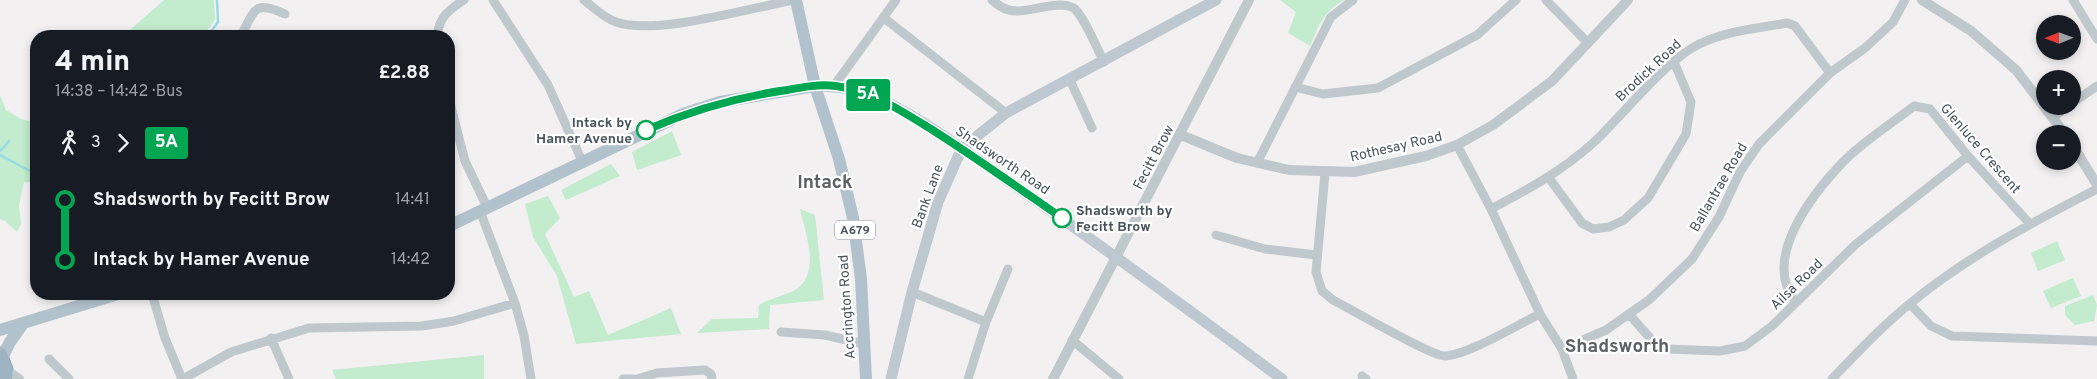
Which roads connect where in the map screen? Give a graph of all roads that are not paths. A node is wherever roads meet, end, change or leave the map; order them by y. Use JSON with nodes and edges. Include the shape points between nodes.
{"nodes":[{"id":1,"x":464,"y":0,"type":"edge"},
{"id":2,"x":493,"y":0,"type":"edge"},
{"id":3,"x":584,"y":0,"type":"edge"},
{"id":4,"x":795,"y":0,"type":"edge"},
{"id":5,"x":896,"y":0,"type":"edge"},
{"id":6,"x":992,"y":0,"type":"edge"},
{"id":7,"x":1216,"y":0,"type":"edge"},
{"id":8,"x":1250,"y":0,"type":"edge"},
{"id":9,"x":1353,"y":0,"type":"edge"},
{"id":10,"x":1516,"y":0,"type":"edge"},
{"id":11,"x":1546,"y":0,"type":"edge"},
{"id":12,"x":1628,"y":0,"type":"edge"},
{"id":13,"x":1905,"y":0,"type":"edge"},
{"id":14,"x":1922,"y":0,"type":"edge"},
{"id":15,"x":2072,"y":0,"type":"edge"},
{"id":16,"x":777,"y":2,"type":"edge"},
{"id":17,"x":285,"y":14,"type":"dead end"},
{"id":18,"x":884,"y":18,"type":"junction"},
{"id":19,"x":244,"y":30,"type":"edge"},
{"id":20,"x":438,"y":30,"type":"edge"},
{"id":21,"x":2097,"y":39,"type":"edge"},
{"id":22,"x":1588,"y":43,"type":"junction"},
{"id":23,"x":1104,"y":62,"type":"junction"},
{"id":24,"x":1674,"y":62,"type":"junction"},
{"id":25,"x":1830,"y":73,"type":"junction"},
{"id":26,"x":1070,"y":80,"type":"junction"},
{"id":27,"x":815,"y":86,"type":"junction"},
{"id":28,"x":834,"y":86,"type":"junction"},
{"id":29,"x":2097,"y":86,"type":"edge"},
{"id":30,"x":1295,"y":87,"type":"junction"},
{"id":31,"x":2081,"y":97,"type":"edge"},
{"id":32,"x":1006,"y":113,"type":"junction"},
{"id":33,"x":2053,"y":116,"type":"joint"},
{"id":34,"x":455,"y":122,"type":"edge"},
{"id":35,"x":2059,"y":125,"type":"edge"},
{"id":36,"x":1092,"y":128,"type":"dead end"},
{"id":37,"x":1180,"y":135,"type":"junction"},
{"id":38,"x":1457,"y":146,"type":"junction"},
{"id":39,"x":962,"y":148,"type":"junction"},
{"id":40,"x":1968,"y":156,"type":"junction"},
{"id":41,"x":2081,"y":159,"type":"edge"},
{"id":42,"x":582,"y":161,"type":"junction"},
{"id":43,"x":1257,"y":163,"type":"junction"},
{"id":44,"x":1325,"y":173,"type":"junction"},
{"id":45,"x":1549,"y":178,"type":"junction"},
{"id":46,"x":2097,"y":187,"type":"edge"},
{"id":47,"x":484,"y":209,"type":"junction"},
{"id":48,"x":1491,"y":210,"type":"junction"},
{"id":49,"x":455,"y":223,"type":"edge"},
{"id":50,"x":2030,"y":224,"type":"junction"},
{"id":51,"x":1216,"y":235,"type":"dead end"},
{"id":52,"x":1316,"y":255,"type":"junction"},
{"id":53,"x":1116,"y":256,"type":"junction"},
{"id":54,"x":1008,"y":269,"type":"dead end"},
{"id":55,"x":912,"y":292,"type":"junction"},
{"id":56,"x":99,"y":300,"type":"edge"},
{"id":57,"x":154,"y":300,"type":"edge"},
{"id":58,"x":1796,"y":302,"type":"junction"},
{"id":59,"x":515,"y":303,"type":"junction"},
{"id":60,"x":1910,"y":304,"type":"junction"},
{"id":61,"x":1540,"y":314,"type":"junction"},
{"id":62,"x":1629,"y":314,"type":"junction"},
{"id":63,"x":986,"y":322,"type":"junction"},
{"id":64,"x":22,"y":325,"type":"junction"},
{"id":65,"x":0,"y":330,"type":"edge"},
{"id":66,"x":781,"y":332,"type":"dead end"},
{"id":67,"x":270,"y":338,"type":"junction"},
{"id":68,"x":1072,"y":340,"type":"junction"},
{"id":69,"x":2097,"y":341,"type":"edge"},
{"id":70,"x":864,"y":344,"type":"junction"},
{"id":71,"x":1562,"y":349,"type":"junction"},
{"id":72,"x":49,"y":359,"type":"dead end"},
{"id":73,"x":3,"y":365,"type":"edge"},
{"id":74,"x":19,"y":379,"type":"edge"},
{"id":75,"x":69,"y":379,"type":"edge"},
{"id":76,"x":183,"y":379,"type":"edge"},
{"id":77,"x":289,"y":379,"type":"edge"},
{"id":78,"x":531,"y":379,"type":"edge"},
{"id":79,"x":623,"y":379,"type":"edge"},
{"id":80,"x":633,"y":379,"type":"edge"},
{"id":81,"x":637,"y":379,"type":"edge"},
{"id":82,"x":712,"y":379,"type":"edge"},
{"id":83,"x":866,"y":379,"type":"edge"},
{"id":84,"x":891,"y":379,"type":"edge"},
{"id":85,"x":968,"y":379,"type":"edge"},
{"id":86,"x":1054,"y":379,"type":"edge"},
{"id":87,"x":1120,"y":379,"type":"edge"},
{"id":88,"x":1282,"y":379,"type":"edge"},
{"id":89,"x":1573,"y":379,"type":"edge"},
{"id":90,"x":1832,"y":379,"type":"edge"}],
"edges":[{"from":1,"to":20,"type":"street","via":[[450,8],[439,22]]},
{"from":2,"to":42,"type":"street","via":[[548,85]]},
{"from":3,"to":16,"type":"street","via":[[615,22],[640,27],[691,21]]},
{"from":4,"to":16,"type":"street"},
{"from":4,"to":27,"type":"main road","name":"Accrington Road","number":"A679"},
{"from":5,"to":18,"type":"street"},
{"from":6,"to":23,"type":"street","via":[[1002,8],[1016,11],[1048,2],[1066,2],[1075,9]]},
{"from":7,"to":23,"type":"main road","name":"Bank Lane"},
{"from":8,"to":37,"type":"street","name":"Fecitt Brow"},
{"from":9,"to":30,"type":"street","via":[[1331,17]]},
{"from":10,"to":30,"type":"street","via":[[1477,35],[1378,88],[1322,94]]},
{"from":11,"to":22,"type":"street"},
{"from":12,"to":22,"type":"street","name":"Rothesay Road"},
{"from":13,"to":25,"type":"street","name":"Ballantrae Road","via":[[1894,22]]},
{"from":14,"to":33,"type":"street","via":[[1972,31],[2016,70]]},
{"from":15,"to":21,"type":"street"},
{"from":17,"to":19,"type":"street","via":[[260,6],[255,9]]},
{"from":18,"to":28,"type":"street"},
{"from":18,"to":32,"type":"street"},
{"from":22,"to":38,"type":"street","name":"Rothesay Road","via":[[1552,82],[1494,125]]},
{"from":23,"to":26,"type":"main road","name":"Bank Lane"},
{"from":24,"to":25,"type":"street","name":"Brodick Road","via":[[1692,48],[1723,34],[1787,23],[1795,26]]},
{"from":24,"to":45,"type":"street","name":"Brodick Road","via":[[1592,144]]},
{"from":24,"to":45,"type":"street","via":[[1691,102],[1686,134],[1648,198],[1624,220],[1609,227],[1593,229],[1582,223]]},
{"from":25,"to":62,"type":"street","name":"Ballantrae Road","via":[[1759,144],[1692,259],[1649,300]]},
{"from":26,"to":32,"type":"main road","name":"Bank Lane"},
{"from":26,"to":36,"type":"street"},
{"from":27,"to":28,"type":"main road","name":"Shadsworth Road"},
{"from":27,"to":42,"type":"main road","via":[[720,102],[675,117]]},
{"from":27,"to":70,"type":"main road","name":"Accrington Road","number":"A679","via":[[839,159],[853,218],[861,280]]},
{"from":28,"to":39,"type":"main road","name":"Shadsworth Road","via":[[856,90],[888,103]]},
{"from":29,"to":31,"type":"street"},
{"from":30,"to":43,"type":"street"},
{"from":32,"to":39,"type":"main road","name":"Bank Lane"},
{"from":33,"to":35,"type":"street"},
{"from":34,"to":47,"type":"street","via":[[465,161]]},
{"from":37,"to":43,"type":"street","name":"Rothesay Road"},
{"from":37,"to":53,"type":"street","name":"Fecitt Brow"},
{"from":38,"to":44,"type":"street","name":"Rothesay Road","via":[[1376,168]]},
{"from":38,"to":48,"type":"street"},
{"from":39,"to":53,"type":"main road","name":"Shadsworth Road"},
{"from":39,"to":55,"type":"main road","name":"Bank Lane","via":[[938,202]]},
{"from":40,"to":50,"type":"street","name":"Glenluce Crescent"},
{"from":40,"to":58,"type":"street","name":"Ailsa Road","via":[[1856,244]]},
{"from":40,"to":58,"type":"street","name":"Glenluce Crescent","via":[[1930,109],[1914,106],[1845,160],[1808,202],[1789,243],[1785,276],[1788,290]]},
{"from":41,"to":46,"type":"street"},
{"from":42,"to":47,"type":"main road"},
{"from":43,"to":44,"type":"street","name":"Rothesay Road"},
{"from":44,"to":52,"type":"street"},
{"from":45,"to":48,"type":"street","name":"Brodick Road"},
{"from":46,"to":50,"type":"street"},
{"from":47,"to":49,"type":"main road"},
{"from":47,"to":59,"type":"street"},
{"from":48,"to":61,"type":"street"},
{"from":50,"to":60,"type":"street","via":[[1975,256]]},
{"from":51,"to":52,"type":"street","via":[[1265,249]]},
{"from":52,"to":61,"type":"street","via":[[1317,279],[1326,295],[1440,355],[1467,350]]},
{"from":53,"to":68,"type":"street","name":"Fecitt Brow"},
{"from":53,"to":88,"type":"main road","name":"Shadsworth Road"},
{"from":54,"to":63,"type":"street"},
{"from":55,"to":63,"type":"street"},
{"from":55,"to":84,"type":"main road","name":"Bank Lane"},
{"from":56,"to":64,"type":"main road"},
{"from":57,"to":76,"type":"street","via":[[165,338]]},
{"from":58,"to":62,"type":"street","name":"Ailsa Road","via":[[1762,335],[1745,346],[1730,350],[1660,347]]},
{"from":59,"to":67,"type":"street","via":[[454,322],[422,326],[309,328]]},
{"from":59,"to":78,"type":"street"},
{"from":60,"to":69,"type":"street","via":[[1930,326],[1952,336]]},
{"from":60,"to":90,"type":"street"},
{"from":61,"to":71,"type":"street"},
{"from":62,"to":71,"type":"street","name":"Ballantrae Road","via":[[1606,330]]},
{"from":63,"to":85,"type":"street"},
{"from":64,"to":65,"type":"main road"},
{"from":64,"to":73,"type":"main road","via":[[10,342]]},
{"from":66,"to":70,"type":"street","via":[[825,335]]},
{"from":67,"to":76,"type":"street","via":[[231,352]]},
{"from":67,"to":77,"type":"street"},
{"from":68,"to":86,"type":"street","name":"Fecitt Brow"},
{"from":68,"to":87,"type":"street"},
{"from":70,"to":83,"type":"main road","name":"Accrington Road","number":"A679"},
{"from":71,"to":89,"type":"street"},
{"from":72,"to":75,"type":"street"},
{"from":73,"to":74,"type":"street"},
{"from":79,"to":80,"type":"street"},
{"from":81,"to":82,"type":"street","via":[[657,373],[705,370]]}]}
